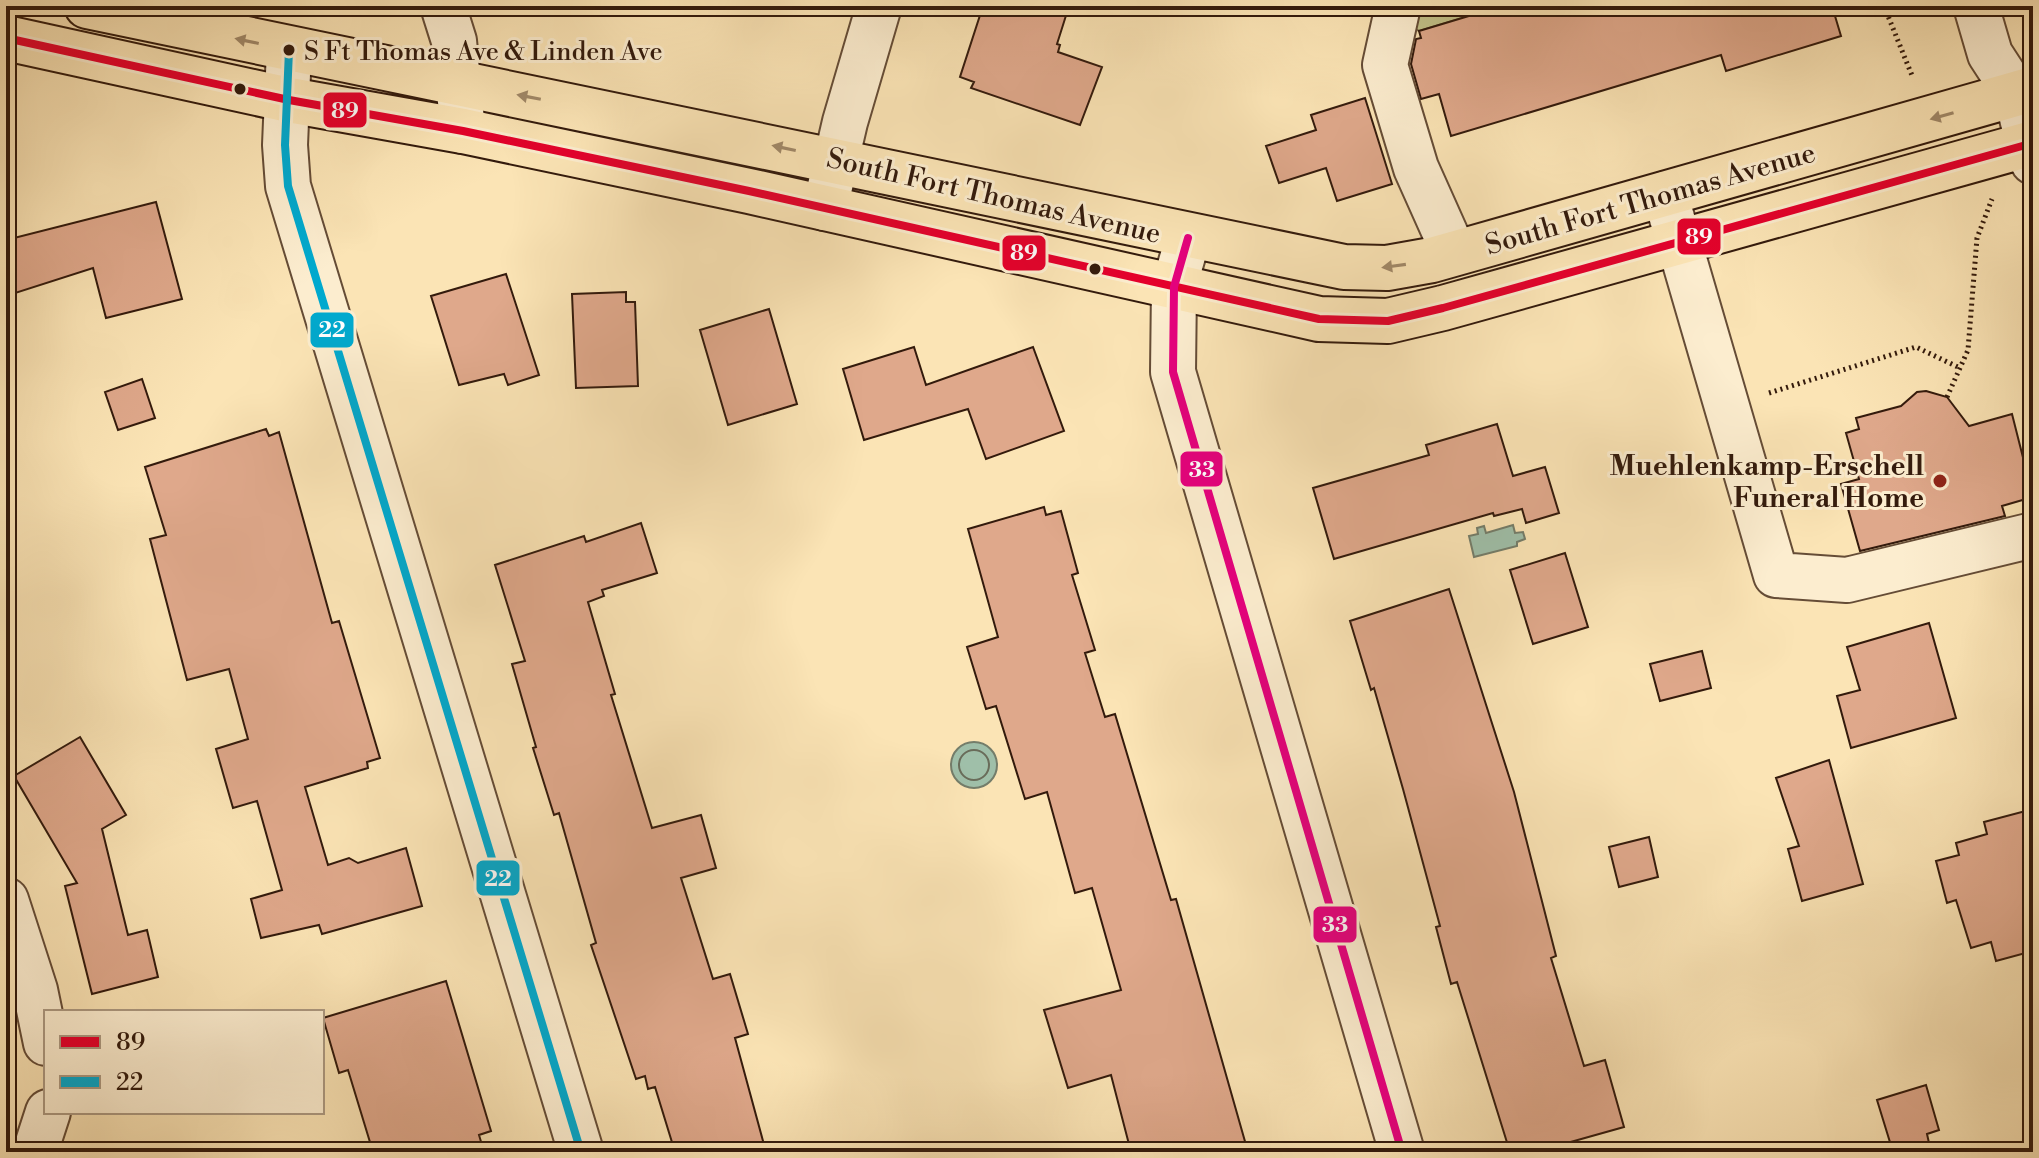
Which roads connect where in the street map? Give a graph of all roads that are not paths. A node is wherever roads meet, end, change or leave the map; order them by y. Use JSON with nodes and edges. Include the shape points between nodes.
{"nodes":[{"id":1,"x":87,"y":6,"type":"edge"},
{"id":2,"x":443,"y":6,"type":"edge"},
{"id":3,"x":879,"y":6,"type":"edge"},
{"id":4,"x":1398,"y":6,"type":"edge"},
{"id":5,"x":1976,"y":6,"type":"edge"},
{"id":6,"x":201,"y":18,"type":"edge"},
{"id":7,"x":6,"y":38,"type":"edge"},
{"id":8,"x":289,"y":50,"type":"junction"},
{"id":9,"x":458,"y":83,"type":"junction"},
{"id":10,"x":2025,"y":92,"type":"edge"},
{"id":11,"x":289,"y":100,"type":"junction"},
{"id":12,"x":463,"y":131,"type":"junction"},
{"id":13,"x":2032,"y":150,"type":"edge"},
{"id":14,"x":835,"y":159,"type":"junction"},
{"id":15,"x":1665,"y":194,"type":"junction"},
{"id":16,"x":825,"y":208,"type":"junction"},
{"id":17,"x":1188,"y":238,"type":"junction"},
{"id":18,"x":1678,"y":243,"type":"junction"},
{"id":19,"x":1454,"y":253,"type":"junction"},
{"id":20,"x":1174,"y":287,"type":"junction"},
{"id":21,"x":2033,"y":535,"type":"edge"},
{"id":22,"x":6,"y":900,"type":"edge"},
{"id":23,"x":44,"y":1033,"type":"edge"},
{"id":24,"x":47,"y":1114,"type":"edge"},
{"id":25,"x":35,"y":1152,"type":"edge"},
{"id":26,"x":581,"y":1152,"type":"edge"},
{"id":27,"x":1402,"y":1152,"type":"edge"}],
"edges":[{"from":1,"to":6,"type":"main road","name":"South Fort Thomas Avenue"},
{"from":2,"to":9,"type":"street","via":[[454,41]]},
{"from":3,"to":14,"type":"street"},
{"from":4,"to":19,"type":"street","via":[[1385,65],[1416,168]]},
{"from":5,"to":10,"type":"street","via":[[1990,54]]},
{"from":8,"to":6,"type":"main road","name":"South Fort Thomas Avenue","one_way":true},
{"from":7,"to":11,"type":"main road","name":"South Fort Thomas Avenue"},
{"from":8,"to":9,"type":"main road","name":"South Fort Thomas Avenue"},
{"from":8,"to":11,"type":"street"},
{"from":9,"to":12,"type":"street"},
{"from":14,"to":9,"type":"main road","name":"South Fort Thomas Avenue","one_way":true},
{"from":10,"to":13,"type":"street"},
{"from":10,"to":15,"type":"main road","name":"South Fort Thomas Avenue","one_way":true},
{"from":11,"to":12,"type":"main road","name":"South Fort Thomas Avenue"},
{"from":11,"to":26,"type":"street","via":[[288,186]]},
{"from":12,"to":16,"type":"main road","name":"South Fort Thomas Avenue"},
{"from":13,"to":18,"type":"main road","name":"South Fort Thomas Avenue"},
{"from":14,"to":16,"type":"street"},
{"from":14,"to":17,"type":"main road","name":"South Fort Thomas Avenue"},
{"from":15,"to":18,"type":"street"},
{"from":15,"to":19,"type":"main road","name":"South Fort Thomas Avenue"},
{"from":16,"to":20,"type":"main road","name":"South Fort Thomas Avenue"},
{"from":19,"to":17,"type":"main road","name":"South Fort Thomas Avenue","one_way":true,"via":[[1387,268],[1344,267]]},
{"from":17,"to":20,"type":"street"},
{"from":18,"to":20,"type":"main road","name":"South Fort Thomas Avenue","via":[[1388,321],[1319,319]]},
{"from":18,"to":21,"type":"street","via":[[1776,575],[1847,580]]},
{"from":20,"to":27,"type":"street","via":[[1173,372]]},
{"from":22,"to":23,"type":"street"},
{"from":24,"to":25,"type":"street"}]}
